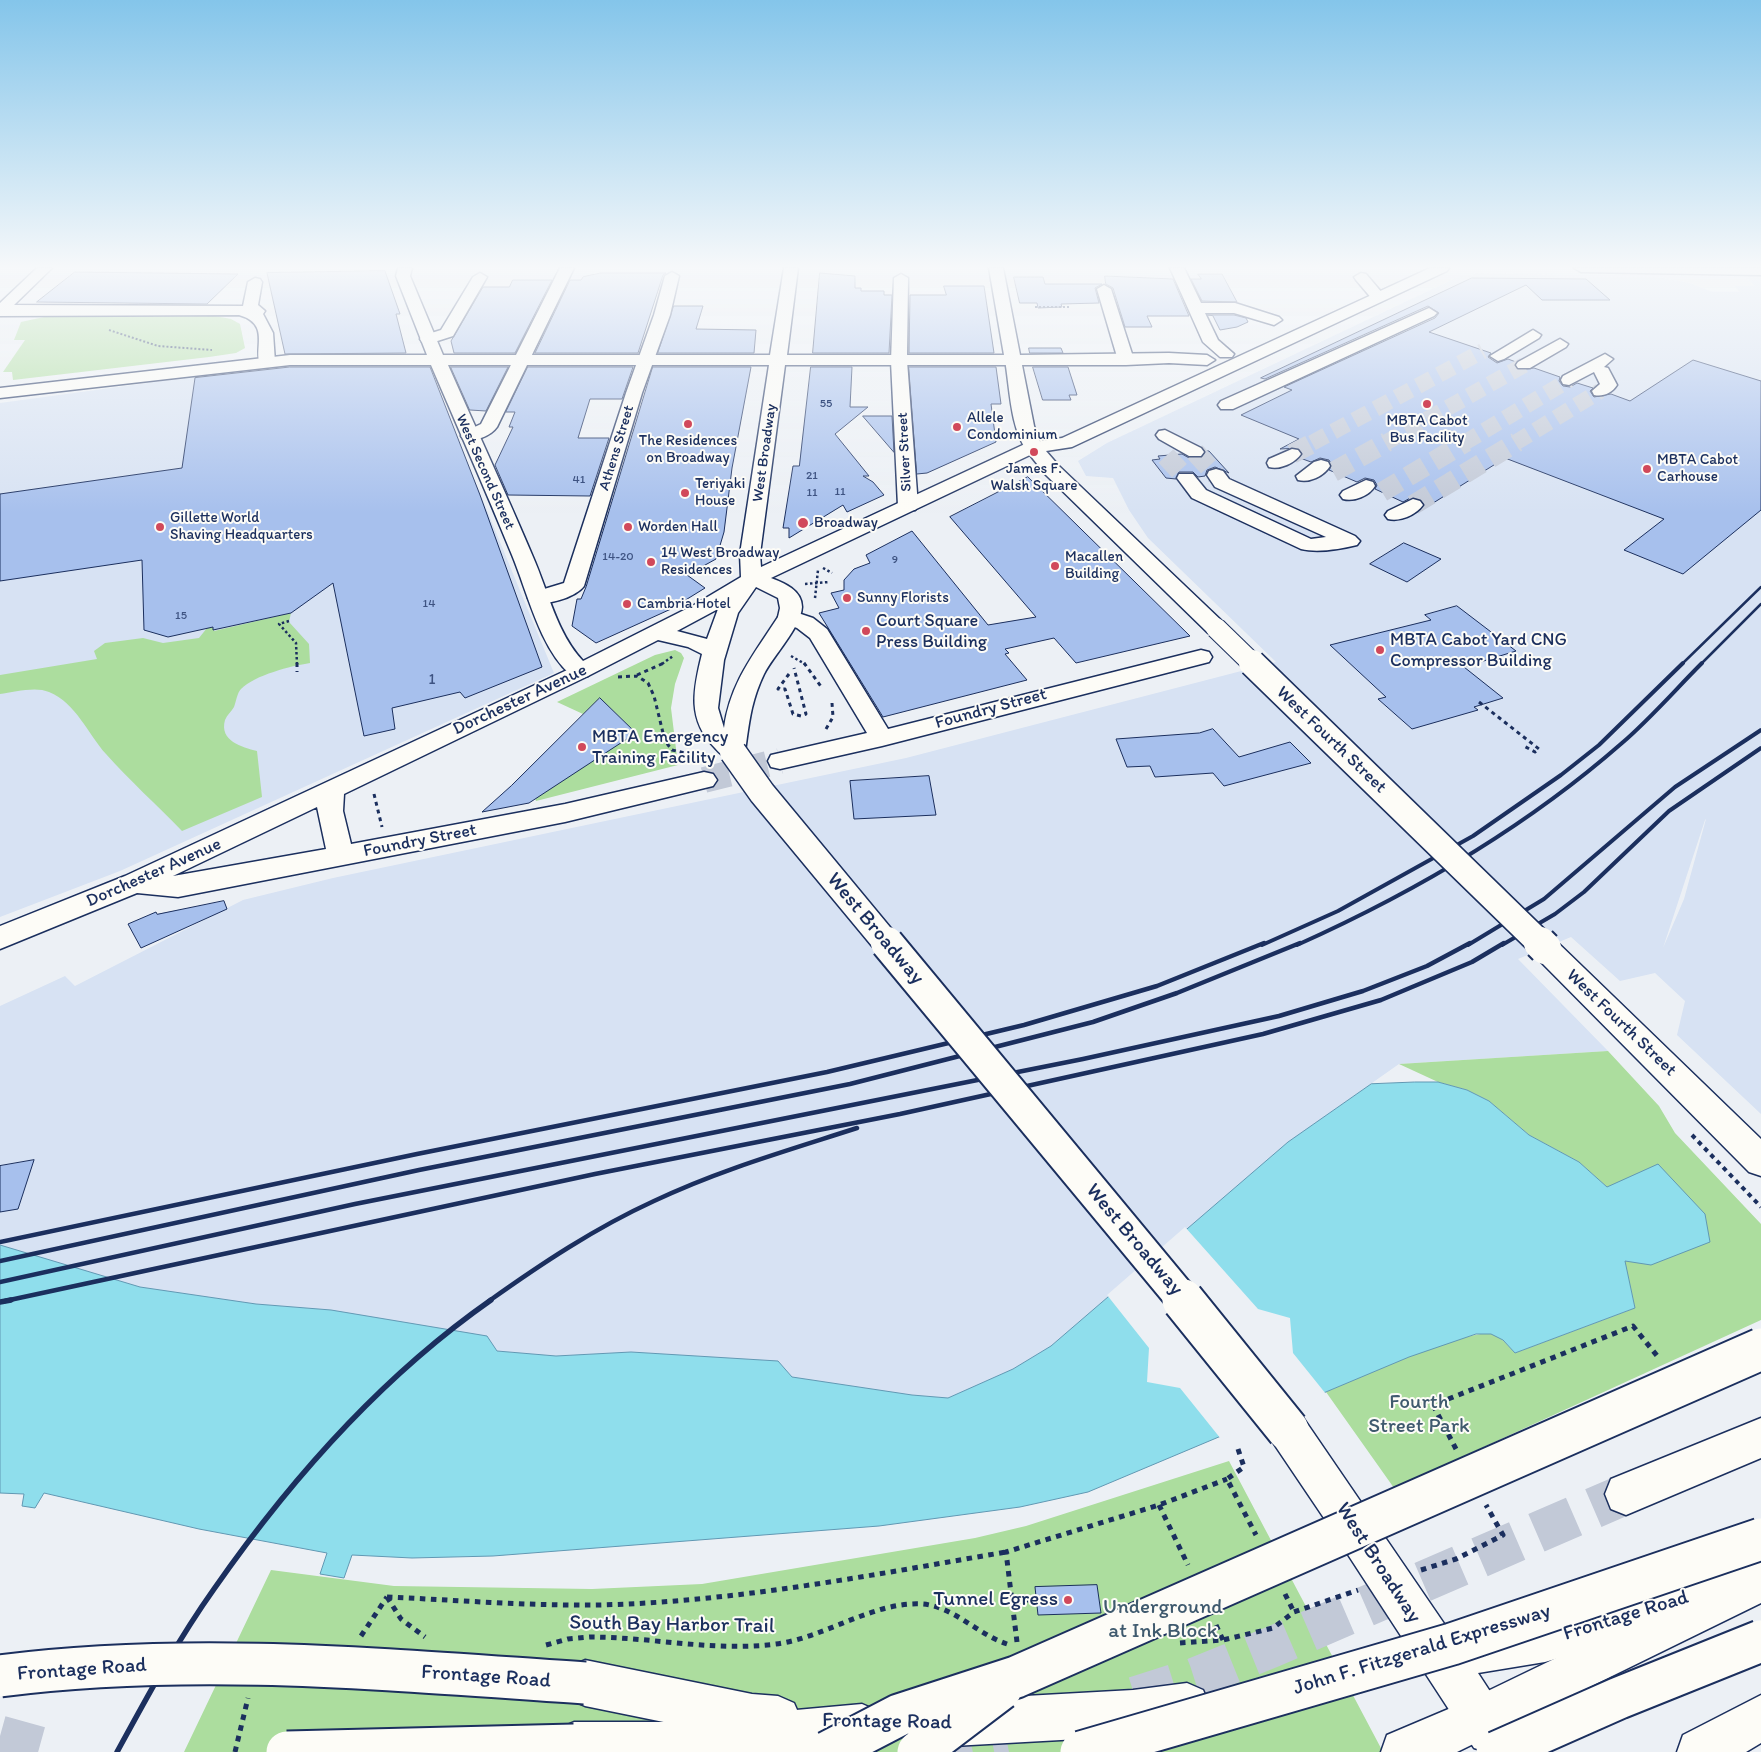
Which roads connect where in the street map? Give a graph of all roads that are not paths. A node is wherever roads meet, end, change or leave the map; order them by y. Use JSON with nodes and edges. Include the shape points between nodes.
{"nodes":[{"id":1,"x":266,"y":350,"type":"edge"},
{"id":2,"x":432,"y":350,"type":"edge"},
{"id":3,"x":527,"y":350,"type":"edge"},
{"id":4,"x":649,"y":350,"type":"edge"},
{"id":5,"x":779,"y":350,"type":"edge"},
{"id":6,"x":900,"y":350,"type":"edge"},
{"id":7,"x":1011,"y":350,"type":"edge"},
{"id":8,"x":1123,"y":350,"type":"edge"},
{"id":9,"x":1216,"y":350,"type":"edge"},
{"id":10,"x":1259,"y":350,"type":"edge"},
{"id":11,"x":1351,"y":350,"type":"edge"},
{"id":12,"x":1552,"y":350,"type":"edge"},
{"id":13,"x":1552,"y":350,"type":"edge"},
{"id":14,"x":1552,"y":350,"type":"edge"},
{"id":15,"x":436,"y":360,"type":"junction"},
{"id":16,"x":522,"y":360,"type":"junction"},
{"id":17,"x":646,"y":360,"type":"junction"},
{"id":18,"x":900,"y":360,"type":"junction"},
{"id":19,"x":1013,"y":360,"type":"junction"},
{"id":20,"x":1126,"y":360,"type":"junction"},
{"id":21,"x":1207,"y":360,"type":"junction"},
{"id":22,"x":777,"y":361,"type":"junction"},
{"id":23,"x":267,"y":362,"type":"junction"},
{"id":24,"x":1226,"y":362,"type":"junction"},
{"id":25,"x":1530,"y":365,"type":"junction"},
{"id":26,"x":1176,"y":372,"type":"junction"},
{"id":27,"x":1600,"y":390,"type":"tunnel mouth"},
{"id":28,"x":0,"y":393,"type":"edge"},
{"id":29,"x":1227,"y":405,"type":"dead end"},
{"id":30,"x":1056,"y":428,"type":"dead end"},
{"id":31,"x":1166,"y":435,"type":"joint"},
{"id":32,"x":470,"y":436,"type":"junction"},
{"id":33,"x":1033,"y":447,"type":"junction"},
{"id":34,"x":1200,"y":476,"type":"joint"},
{"id":35,"x":908,"y":506,"type":"junction"},
{"id":36,"x":752,"y":579,"type":"junction"},
{"id":37,"x":539,"y":598,"type":"junction"},
{"id":38,"x":789,"y":617,"type":"junction"},
{"id":39,"x":655,"y":634,"type":"junction"},
{"id":40,"x":716,"y":652,"type":"junction"},
{"id":41,"x":1201,"y":657,"type":"dead end"},
{"id":42,"x":580,"y":671,"type":"junction"},
{"id":43,"x":882,"y":738,"type":"junction"},
{"id":44,"x":733,"y":752,"type":"junction"},
{"id":45,"x":780,"y":761,"type":"tunnel mouth"},
{"id":46,"x":704,"y":780,"type":"tunnel mouth"},
{"id":47,"x":331,"y":789,"type":"junction"},
{"id":48,"x":341,"y":857,"type":"junction"},
{"id":49,"x":135,"y":883,"type":"junction"},
{"id":50,"x":0,"y":938,"type":"edge"},
{"id":51,"x":1761,"y":1161,"type":"edge"},
{"id":52,"x":1761,"y":1348,"type":"edge"},
{"id":53,"x":1761,"y":1438,"type":"edge"},
{"id":54,"x":1626,"y":1494,"type":"tunnel mouth"},
{"id":55,"x":1761,"y":1539,"type":"edge"},
{"id":56,"x":1761,"y":1572,"type":"edge"},
{"id":57,"x":1761,"y":1580,"type":"edge"},
{"id":58,"x":1761,"y":1641,"type":"edge"},
{"id":59,"x":1019,"y":1657,"type":"junction"},
{"id":60,"x":1442,"y":1659,"type":"junction"},
{"id":61,"x":0,"y":1676,"type":"edge"},
{"id":62,"x":1761,"y":1718,"type":"edge"},
{"id":63,"x":881,"y":1726,"type":"junction"},
{"id":64,"x":1493,"y":1741,"type":"edge"},
{"id":65,"x":287,"y":1752,"type":"edge"},
{"id":66,"x":828,"y":1752,"type":"edge"},
{"id":67,"x":918,"y":1752,"type":"edge"},
{"id":68,"x":1081,"y":1752,"type":"edge"},
{"id":69,"x":1404,"y":1752,"type":"edge"},
{"id":70,"x":1437,"y":1752,"type":"edge"},
{"id":71,"x":1700,"y":1752,"type":"edge"}],
"edges":[{"from":1,"to":23,"type":"main road"},
{"from":2,"to":15,"type":"main road","name":"West Second Street"},
{"from":3,"to":16,"type":"main road"},
{"from":4,"to":17,"type":"main road","name":"Athens Street"},
{"from":5,"to":22,"type":"main road","name":"West Broadway"},
{"from":6,"to":18,"type":"main road","name":"Silver Street"},
{"from":7,"to":19,"type":"main road","name":"West Fourth Street"},
{"from":8,"to":20,"type":"main road"},
{"from":9,"to":24,"type":"main road"},
{"from":10,"to":24,"type":"main road","name":"Dorchester Avenue"},
{"from":11,"to":29,"type":"main road"},
{"from":12,"to":25,"type":"main road"},
{"from":13,"to":25,"type":"main road"},
{"from":14,"to":25,"type":"main road"},
{"from":15,"to":16,"type":"main road"},
{"from":15,"to":23,"type":"main road"},
{"from":15,"to":32,"type":"main road","name":"West Second Street"},
{"from":16,"to":17,"type":"main road"},
{"from":16,"to":32,"type":"main road","via":[[488,427]]},
{"from":17,"to":22,"type":"main road"},
{"from":17,"to":37,"type":"main road","name":"Athens Street","via":[[573,586]]},
{"from":18,"to":19,"type":"main road"},
{"from":18,"to":22,"type":"main road"},
{"from":18,"to":35,"type":"main road","name":"Silver Street"},
{"from":19,"to":20,"type":"main road"},
{"from":19,"to":33,"type":"main road","name":"West Fourth Street","via":[[1025,426]]},
{"from":20,"to":21,"type":"main road"},
{"from":20,"to":26,"type":"main road"},
{"from":21,"to":24,"type":"main road","name":"Dorchester Avenue"},
{"from":21,"to":26,"type":"main road","name":"Dorchester Avenue"},
{"from":22,"to":36,"type":"main road","name":"West Broadway","via":[[750,554]]},
{"from":23,"to":28,"type":"main road"},
{"from":24,"to":26,"type":"main road"},
{"from":24,"to":33,"type":"main road","name":"Dorchester Avenue","via":[[1066,443]]},
{"from":25,"to":27,"type":"main road","via":[[1607,364],[1609,384]]},
{"from":30,"to":33,"type":"main road","name":"Dorchester Avenue"},
{"from":31,"to":31,"type":"main road","via":[[1181,454]]},
{"from":32,"to":37,"type":"main road","name":"West Second Street"},
{"from":33,"to":35,"type":"main road","name":"Dorchester Avenue"},
{"from":33,"to":51,"type":"main road","name":"West Fourth Street","bridge":true,"via":[[1054,472]]},
{"from":34,"to":34,"type":"main road","via":[[1199,494],[1308,545],[1350,541]]},
{"from":35,"to":36,"type":"main road","name":"Dorchester Avenue"},
{"from":36,"to":38,"type":"main road","via":[[786,592],[792,607]]},
{"from":36,"to":39,"type":"main road","name":"Dorchester Avenue"},
{"from":36,"to":40,"type":"main road","name":"West Broadway","via":[[730,607]]},
{"from":37,"to":42,"type":"main road","name":"West Second Street","via":[[565,654]]},
{"from":38,"to":43,"type":"main road","via":[[805,623],[818,634]]},
{"from":38,"to":44,"type":"main road","via":[[753,673],[739,705]]},
{"from":39,"to":40,"type":"main road","via":[[696,642]]},
{"from":39,"to":42,"type":"main road","name":"Dorchester Avenue"},
{"from":40,"to":44,"type":"main road","name":"West Broadway","via":[[706,688],[708,718],[720,739]]},
{"from":41,"to":43,"type":"main road","name":"Foundry Street"},
{"from":42,"to":47,"type":"main road","name":"Dorchester Avenue"},
{"from":43,"to":45,"type":"main road","name":"Foundry Street"},
{"from":44,"to":60,"type":"main road","name":"West Broadway","bridge":true,"via":[[762,793],[1288,1430]]},
{"from":46,"to":48,"type":"main road","name":"Foundry Street","via":[[596,806]]},
{"from":47,"to":48,"type":"main road","via":[[330,811]]},
{"from":47,"to":49,"type":"main road","name":"Dorchester Avenue"},
{"from":48,"to":49,"type":"main road","name":"Foundry Street","via":[[178,887]]},
{"from":49,"to":50,"type":"main road","name":"Dorchester Avenue"},
{"from":52,"to":59,"type":"main road","bridge":true},
{"from":53,"to":54,"type":"main road"},
{"from":55,"to":68,"type":"main road","name":"John F. Fitzgerald Expressway","bridge":true,"via":[[1452,1644]]},
{"from":56,"to":60,"type":"main road","name":"Frontage Road","via":[[1723,1587],[1545,1640]]},
{"from":57,"to":64,"type":"main road"},
{"from":58,"to":64,"type":"main road","bridge":true,"via":[[1619,1698]]},
{"from":59,"to":66,"type":"main road","bridge":true},
{"from":59,"to":67,"type":"main road","bridge":true},
{"from":60,"to":63,"type":"main road","name":"Frontage Road","via":[[1358,1682],[1133,1713]]},
{"from":60,"to":64,"type":"main road","name":"West Broadway"},
{"from":61,"to":63,"type":"main road","name":"Frontage Road","bridge":true,"via":[[128,1666],[363,1669],[585,1683],[752,1717]]},
{"from":62,"to":71,"type":"main road"},
{"from":63,"to":65,"type":"main road","bridge":true,"via":[[664,1745]]},
{"from":64,"to":69,"type":"main road"},
{"from":64,"to":70,"type":"main road"}]}
